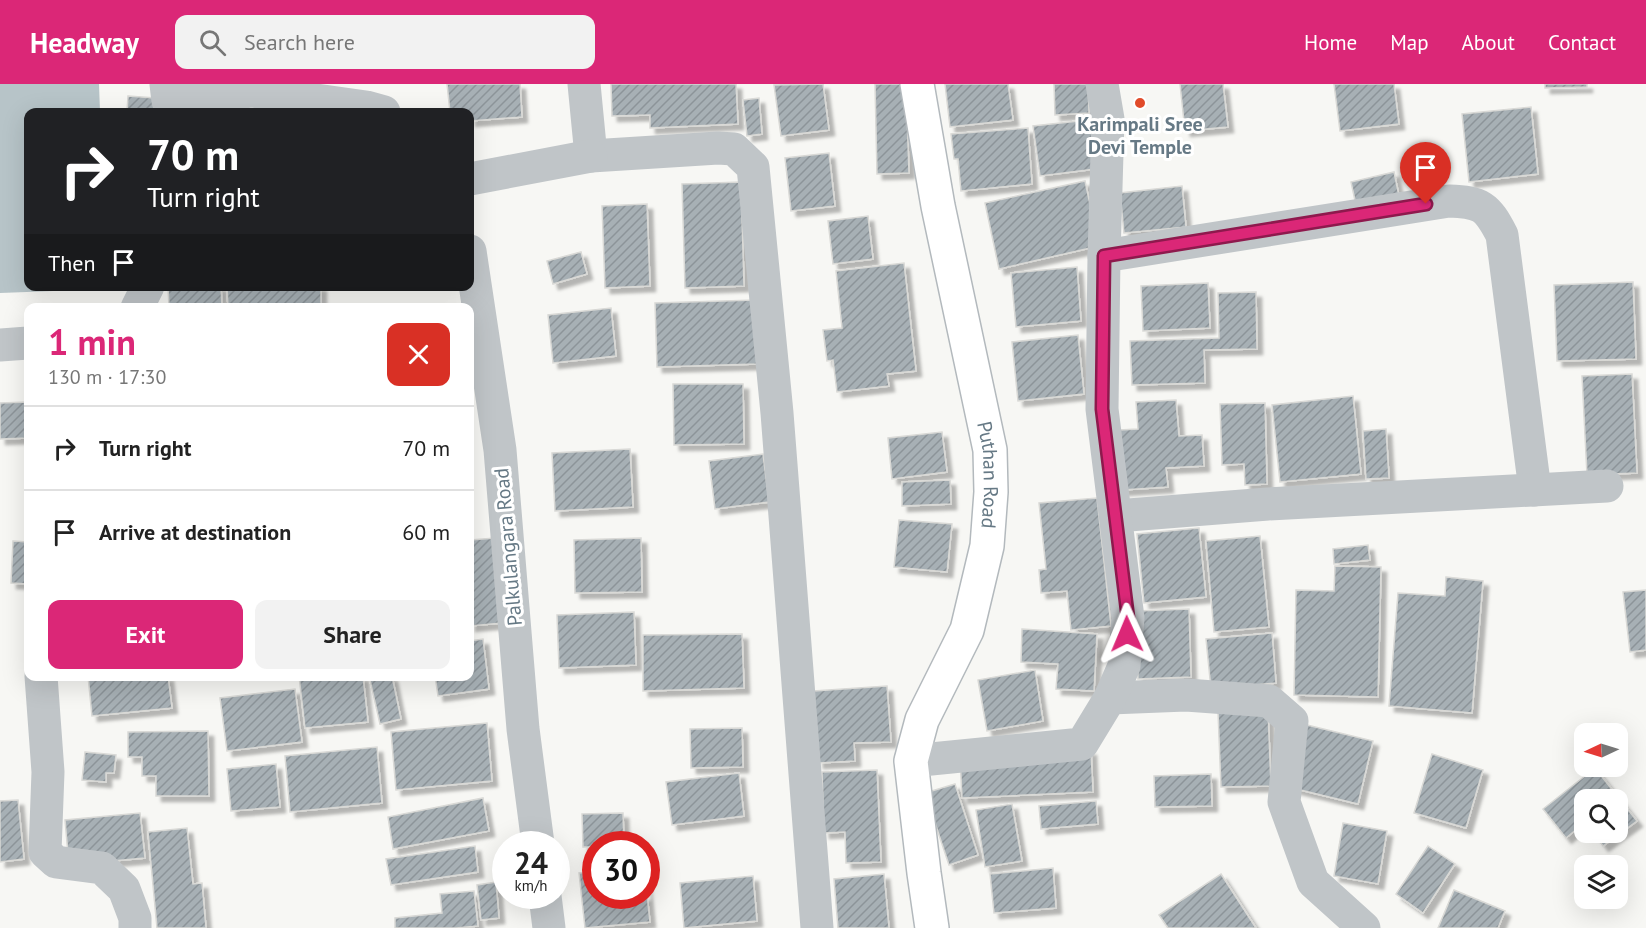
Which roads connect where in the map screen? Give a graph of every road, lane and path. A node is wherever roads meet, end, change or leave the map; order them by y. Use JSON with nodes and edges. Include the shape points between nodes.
{"nodes":[{"id":1,"x":584,"y":84,"type":"edge"},
{"id":2,"x":917,"y":84,"type":"edge"},
{"id":3,"x":1102,"y":84,"type":"edge"},
{"id":4,"x":167,"y":99,"type":"edge"},
{"id":5,"x":370,"y":108,"type":"edge"},
{"id":6,"x":591,"y":156,"type":"junction"},
{"id":7,"x":474,"y":177,"type":"edge"},
{"id":8,"x":1104,"y":256,"type":"junction"},
{"id":9,"x":474,"y":278,"type":"edge"},
{"id":10,"x":24,"y":343,"type":"edge"},
{"id":11,"x":0,"y":345,"type":"edge"},
{"id":12,"x":1607,"y":486,"type":"dead end"},
{"id":13,"x":1535,"y":490,"type":"junction"},
{"id":14,"x":1116,"y":516,"type":"junction"},
{"id":15,"x":41,"y":681,"type":"edge"},
{"id":16,"x":1110,"y":698,"type":"junction"},
{"id":17,"x":911,"y":761,"type":"junction"},
{"id":18,"x":536,"y":831,"type":"edge"},
{"id":19,"x":547,"y":909,"type":"edge"},
{"id":20,"x":135,"y":928,"type":"edge"},
{"id":21,"x":549,"y":928,"type":"edge"},
{"id":22,"x":817,"y":928,"type":"edge"},
{"id":23,"x":932,"y":928,"type":"edge"},
{"id":24,"x":1364,"y":928,"type":"edge"}],
"edges":[{"from":1,"to":6,"type":"street"},
{"from":2,"to":17,"type":"street","name":"Puthan Road","via":[[938,206],[990,450],[991,492],[987,546],[967,630],[921,720]]},
{"from":3,"to":8,"type":"street","via":[[1108,118]]},
{"from":4,"to":5,"type":"street","via":[[251,91]]},
{"from":6,"to":7,"type":"street"},
{"from":6,"to":22,"type":"street","via":[[734,149],[753,168],[777,413]]},
{"from":8,"to":13,"type":"street","via":[[1449,201],[1473,202],[1491,214],[1502,235]]},
{"from":8,"to":14,"type":"street","via":[[1102,409]]},
{"from":9,"to":18,"type":"street","name":"Palkulangara Road","via":[[500,450],[523,729]]},
{"from":10,"to":11,"type":"street"},
{"from":12,"to":13,"type":"street"},
{"from":13,"to":14,"type":"street"},
{"from":14,"to":16,"type":"street","via":[[1128,618],[1124,666]]},
{"from":15,"to":20,"type":"street","via":[[48,772],[45,852],[56,862],[102,868],[124,889]]},
{"from":16,"to":17,"type":"street","via":[[1082,744]]},
{"from":16,"to":24,"type":"street","via":[[1186,695],[1269,701],[1292,721],[1284,802],[1313,882]]},
{"from":17,"to":23,"type":"street","name":"Puthan Road"},
{"from":19,"to":21,"type":"street"}]}
